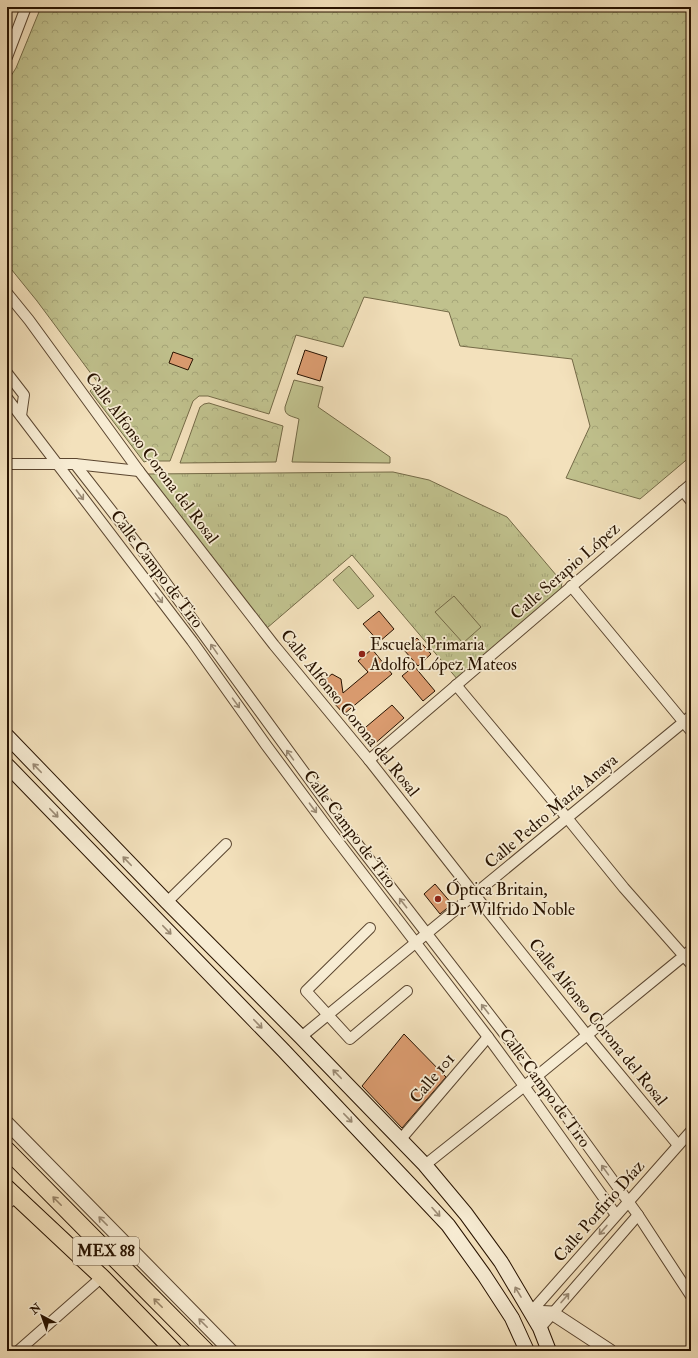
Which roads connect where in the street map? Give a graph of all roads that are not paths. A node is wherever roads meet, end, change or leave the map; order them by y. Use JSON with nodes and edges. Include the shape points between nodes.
{"nodes":[{"id":1,"x":26,"y":7,"type":"edge"},
{"id":2,"x":8,"y":54,"type":"edge"},
{"id":3,"x":7,"y":293,"type":"edge"},
{"id":4,"x":7,"y":373,"type":"edge"},
{"id":5,"x":7,"y":398,"type":"edge"},
{"id":6,"x":21,"y":416,"type":"junction"},
{"id":7,"x":7,"y":464,"type":"edge"},
{"id":8,"x":57,"y":464,"type":"junction"},
{"id":9,"x":75,"y":464,"type":"junction"},
{"id":10,"x":140,"y":471,"type":"junction"},
{"id":11,"x":691,"y":484,"type":"edge"},
{"id":12,"x":683,"y":491,"type":"junction"},
{"id":13,"x":691,"y":501,"type":"edge"},
{"id":14,"x":139,"y":546,"type":"junction"},
{"id":15,"x":126,"y":554,"type":"junction"},
{"id":16,"x":572,"y":586,"type":"junction"},
{"id":17,"x":202,"y":632,"type":"junction"},
{"id":18,"x":192,"y":641,"type":"junction"},
{"id":19,"x":456,"y":685,"type":"junction"},
{"id":20,"x":687,"y":719,"type":"edge"},
{"id":21,"x":691,"y":731,"type":"edge"},
{"id":22,"x":7,"y":736,"type":"edge"},
{"id":23,"x":277,"y":737,"type":"junction"},
{"id":24,"x":266,"y":745,"type":"junction"},
{"id":25,"x":369,"y":760,"type":"junction"},
{"id":26,"x":7,"y":765,"type":"edge"},
{"id":27,"x":568,"y":818,"type":"junction"},
{"id":28,"x":226,"y":844,"type":"dead end"},
{"id":29,"x":154,"y":889,"type":"junction"},
{"id":30,"x":475,"y":895,"type":"junction"},
{"id":31,"x":140,"y":902,"type":"junction"},
{"id":32,"x":167,"y":902,"type":"junction"},
{"id":33,"x":370,"y":928,"type":"dead end"},
{"id":34,"x":427,"y":934,"type":"junction"},
{"id":35,"x":416,"y":942,"type":"junction"},
{"id":36,"x":688,"y":953,"type":"edge"},
{"id":37,"x":691,"y":964,"type":"edge"},
{"id":38,"x":407,"y":991,"type":"dead end"},
{"id":39,"x":328,"y":1015,"type":"junction"},
{"id":40,"x":587,"y":1035,"type":"junction"},
{"id":41,"x":488,"y":1037,"type":"junction"},
{"id":42,"x":301,"y":1038,"type":"junction"},
{"id":43,"x":537,"y":1076,"type":"junction"},
{"id":44,"x":524,"y":1086,"type":"junction"},
{"id":45,"x":7,"y":1123,"type":"edge"},
{"id":46,"x":691,"y":1131,"type":"edge"},
{"id":47,"x":401,"y":1139,"type":"junction"},
{"id":48,"x":678,"y":1146,"type":"junction"},
{"id":49,"x":7,"y":1150,"type":"edge"},
{"id":50,"x":425,"y":1165,"type":"junction"},
{"id":51,"x":9,"y":1193,"type":"edge"},
{"id":52,"x":628,"y":1201,"type":"junction"},
{"id":53,"x":616,"y":1215,"type":"junction"},
{"id":54,"x":638,"y":1215,"type":"junction"},
{"id":55,"x":102,"y":1278,"type":"junction"},
{"id":56,"x":691,"y":1296,"type":"edge"},
{"id":57,"x":531,"y":1312,"type":"junction"},
{"id":58,"x":552,"y":1313,"type":"junction"},
{"id":59,"x":540,"y":1328,"type":"junction"},
{"id":60,"x":18,"y":1351,"type":"edge"},
{"id":61,"x":174,"y":1351,"type":"edge"},
{"id":62,"x":206,"y":1351,"type":"edge"},
{"id":63,"x":231,"y":1351,"type":"edge"},
{"id":64,"x":527,"y":1351,"type":"edge"},
{"id":65,"x":549,"y":1351,"type":"edge"},
{"id":66,"x":610,"y":1351,"type":"edge"}],
"edges":[{"from":1,"to":2,"type":"street"},
{"from":3,"to":10,"type":"street","name":"Calle Alfonso Corona del Rosal"},
{"from":4,"to":6,"type":"street","via":[[24,395]]},
{"from":5,"to":6,"type":"street","name":"Calle Campo de Tiro"},
{"from":6,"to":8,"type":"street","name":"Calle Campo de Tiro"},
{"from":7,"to":8,"type":"street"},
{"from":8,"to":9,"type":"street"},
{"from":8,"to":15,"type":"street","name":"Calle Campo de Tiro","one_way":true},
{"from":9,"to":10,"type":"street"},
{"from":9,"to":14,"type":"street","name":"Calle Campo de Tiro"},
{"from":10,"to":25,"type":"street","name":"Calle Alfonso Corona del Rosal","via":[[274,645]]},
{"from":11,"to":12,"type":"street","name":"Calle Serapio López"},
{"from":12,"to":13,"type":"street"},
{"from":12,"to":16,"type":"street","name":"Calle Serapio López"},
{"from":14,"to":15,"type":"street"},
{"from":14,"to":17,"type":"street","name":"Calle Campo de Tiro"},
{"from":15,"to":18,"type":"street","name":"Calle Campo de Tiro","one_way":true},
{"from":16,"to":19,"type":"street","name":"Calle Serapio López"},
{"from":16,"to":20,"type":"street"},
{"from":17,"to":18,"type":"street"},
{"from":23,"to":17,"type":"street","name":"Calle Campo de Tiro","one_way":true},
{"from":18,"to":24,"type":"street","name":"Calle Campo de Tiro","one_way":true},
{"from":19,"to":25,"type":"street","name":"Calle Serapio López"},
{"from":19,"to":27,"type":"street"},
{"from":20,"to":21,"type":"street"},
{"from":20,"to":27,"type":"street","name":"Calle Pedro María Anaya"},
{"from":29,"to":22,"type":"main road","one_way":true},
{"from":23,"to":24,"type":"street"},
{"from":34,"to":23,"type":"street","name":"Calle Campo de Tiro","one_way":true},
{"from":24,"to":35,"type":"street","name":"Calle Campo de Tiro","one_way":true},
{"from":25,"to":30,"type":"street","name":"Calle Alfonso Corona del Rosal"},
{"from":26,"to":31,"type":"main road","one_way":true},
{"from":27,"to":30,"type":"street","name":"Calle Pedro María Anaya"},
{"from":27,"to":36,"type":"street","via":[[624,888]]},
{"from":28,"to":32,"type":"street"},
{"from":29,"to":31,"type":"main road"},
{"from":29,"to":32,"type":"main road"},
{"from":30,"to":34,"type":"street","name":"Calle Pedro María Anaya"},
{"from":30,"to":40,"type":"street","name":"Calle Alfonso Corona del Rosal"},
{"from":31,"to":64,"type":"main road","one_way":true,"via":[[448,1225],[512,1318]]},
{"from":32,"to":42,"type":"main road"},
{"from":33,"to":39,"type":"street","via":[[306,991]]},
{"from":34,"to":35,"type":"street","name":"Calle Pedro María Anaya"},
{"from":43,"to":34,"type":"street","name":"Calle Campo de Tiro","one_way":true},
{"from":35,"to":39,"type":"street","name":"Calle Pedro María Anaya"},
{"from":35,"to":41,"type":"street","name":"Calle Campo de Tiro"},
{"from":36,"to":37,"type":"street"},
{"from":36,"to":40,"type":"street"},
{"from":38,"to":39,"type":"street","via":[[350,1039]]},
{"from":39,"to":42,"type":"street","name":"Calle Pedro María Anaya"},
{"from":40,"to":43,"type":"street"},
{"from":40,"to":48,"type":"street","name":"Calle Alfonso Corona del Rosal"},
{"from":41,"to":44,"type":"street","name":"Calle Campo de Tiro"},
{"from":41,"to":47,"type":"street","name":"Calle 101"},
{"from":47,"to":42,"type":"main road","one_way":true},
{"from":43,"to":44,"type":"street"},
{"from":52,"to":43,"type":"street","name":"Calle Campo de Tiro","one_way":true},
{"from":44,"to":50,"type":"street"},
{"from":44,"to":53,"type":"street","name":"Calle Campo de Tiro"},
{"from":63,"to":45,"type":"street","one_way":true},
{"from":46,"to":48,"type":"street","name":"Calle Porfirio Díaz"},
{"from":47,"to":50,"type":"main road"},
{"from":48,"to":52,"type":"street","name":"Calle Porfirio Díaz"},
{"from":62,"to":49,"type":"main road","number":"MEX 88","one_way":true},
{"from":57,"to":50,"type":"main road","one_way":true,"via":[[501,1262],[466,1214]]},
{"from":51,"to":55,"type":"main road","number":"MEX 88"},
{"from":52,"to":53,"type":"street","name":"Calle Porfirio Díaz"},
{"from":52,"to":54,"type":"street","name":"Calle Campo de Tiro"},
{"from":53,"to":57,"type":"street","name":"Calle Porfirio Díaz","one_way":true},
{"from":54,"to":56,"type":"street","name":"Calle Campo de Tiro"},
{"from":58,"to":54,"type":"street","name":"Calle Porfirio Díaz","one_way":true},
{"from":55,"to":60,"type":"street"},
{"from":55,"to":61,"type":"main road","number":"MEX 88"},
{"from":57,"to":58,"type":"street"},
{"from":57,"to":59,"type":"main road"},
{"from":58,"to":59,"type":"street","name":"Calle Porfirio Díaz"},
{"from":58,"to":66,"type":"street"},
{"from":59,"to":65,"type":"main road"}]}
